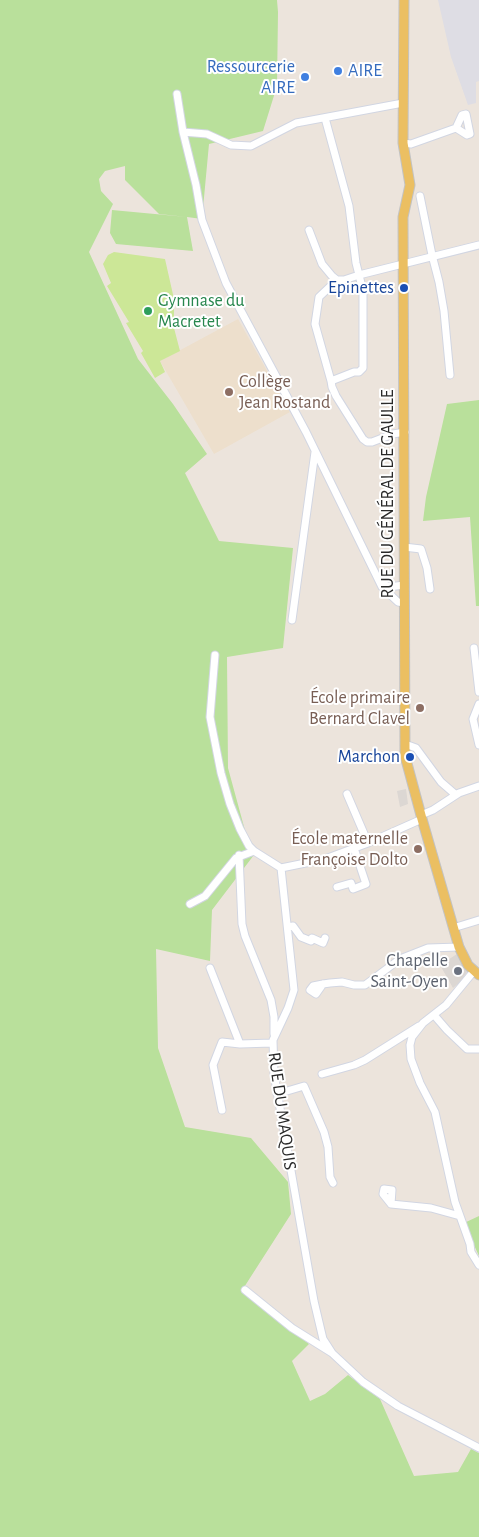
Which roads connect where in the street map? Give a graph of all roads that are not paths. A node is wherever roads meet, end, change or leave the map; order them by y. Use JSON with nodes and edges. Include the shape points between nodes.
{"nodes":[{"id":1,"x":404,"y":0,"type":"edge"},
{"id":2,"x":178,"y":94,"type":"dead end"},
{"id":3,"x":403,"y":103,"type":"junction"},
{"id":4,"x":325,"y":118,"type":"junction"},
{"id":5,"x":456,"y":128,"type":"dead end"},
{"id":6,"x":183,"y":132,"type":"junction"},
{"id":7,"x":402,"y":144,"type":"junction"},
{"id":8,"x":420,"y":196,"type":"dead end"},
{"id":9,"x":309,"y":230,"type":"dead end"},
{"id":10,"x":479,"y":245,"type":"edge"},
{"id":11,"x":433,"y":257,"type":"junction"},
{"id":12,"x":404,"y":264,"type":"junction"},
{"id":13,"x":359,"y":275,"type":"junction"},
{"id":14,"x":337,"y":280,"type":"junction"},
{"id":15,"x":450,"y":375,"type":"dead end"},
{"id":16,"x":331,"y":381,"type":"junction"},
{"id":17,"x":404,"y":432,"type":"junction"},
{"id":18,"x":315,"y":451,"type":"junction"},
{"id":19,"x":404,"y":547,"type":"junction"},
{"id":20,"x":379,"y":581,"type":"junction"},
{"id":21,"x":404,"y":585,"type":"junction"},
{"id":22,"x":430,"y":589,"type":"dead end"},
{"id":23,"x":404,"y":603,"type":"junction"},
{"id":24,"x":292,"y":620,"type":"dead end"},
{"id":25,"x":474,"y":648,"type":"dead end"},
{"id":26,"x":215,"y":655,"type":"dead end"},
{"id":27,"x":479,"y":692,"type":"edge"},
{"id":28,"x":479,"y":704,"type":"edge"},
{"id":29,"x":404,"y":744,"type":"junction"},
{"id":30,"x":479,"y":745,"type":"edge"},
{"id":31,"x":479,"y":786,"type":"edge"},
{"id":32,"x":347,"y":794,"type":"dead end"},
{"id":33,"x":456,"y":795,"type":"junction"},
{"id":34,"x":421,"y":817,"type":"junction"},
{"id":35,"x":368,"y":843,"type":"junction"},
{"id":36,"x":354,"y":848,"type":"junction"},
{"id":37,"x":254,"y":851,"type":"junction"},
{"id":38,"x":240,"y":855,"type":"junction"},
{"id":39,"x":282,"y":868,"type":"junction"},
{"id":40,"x":337,"y":887,"type":"dead end"},
{"id":41,"x":190,"y":904,"type":"dead end"},
{"id":42,"x":479,"y":920,"type":"edge"},
{"id":43,"x":288,"y":927,"type":"junction"},
{"id":44,"x":453,"y":928,"type":"junction"},
{"id":45,"x":325,"y":938,"type":"dead end"},
{"id":46,"x":459,"y":947,"type":"junction"},
{"id":47,"x":210,"y":968,"type":"dead end"},
{"id":48,"x":476,"y":973,"type":"edge"},
{"id":49,"x":323,"y":984,"type":"dead end"},
{"id":50,"x":434,"y":1014,"type":"junction"},
{"id":51,"x":423,"y":1023,"type":"junction"},
{"id":52,"x":273,"y":1041,"type":"junction"},
{"id":53,"x":240,"y":1044,"type":"junction"},
{"id":54,"x":479,"y":1049,"type":"edge"},
{"id":55,"x":322,"y":1074,"type":"dead end"},
{"id":56,"x":277,"y":1094,"type":"junction"},
{"id":57,"x":222,"y":1110,"type":"dead end"},
{"id":58,"x":333,"y":1183,"type":"dead end"},
{"id":59,"x":390,"y":1204,"type":"dead end"},
{"id":60,"x":460,"y":1216,"type":"junction"},
{"id":61,"x":479,"y":1265,"type":"edge"},
{"id":62,"x":245,"y":1290,"type":"dead end"},
{"id":63,"x":332,"y":1353,"type":"junction"},
{"id":64,"x":479,"y":1448,"type":"edge"}],
"edges":[{"from":1,"to":3,"type":"main road","name":"RUE DU GÉNÉRAL DE GAULLE"},
{"from":2,"to":6,"type":"street"},
{"from":3,"to":4,"type":"street"},
{"from":3,"to":7,"type":"main road","name":"RUE DU GÉNÉRAL DE GAULLE"},
{"from":4,"to":6,"type":"street","via":[[296,123],[251,146],[231,145],[207,134]]},
{"from":4,"to":13,"type":"street","via":[[349,206]]},
{"from":5,"to":7,"type":"street","via":[[411,144]]},
{"from":6,"to":18,"type":"street","via":[[202,220],[226,283]]},
{"from":7,"to":12,"type":"main road","name":"RUE DU GÉNÉRAL DE GAULLE","via":[[410,185],[403,217]]},
{"from":8,"to":11,"type":"street"},
{"from":9,"to":14,"type":"street","via":[[322,264]]},
{"from":10,"to":11,"type":"street"},
{"from":11,"to":12,"type":"street"},
{"from":11,"to":15,"type":"street","via":[[444,311]]},
{"from":12,"to":13,"type":"street"},
{"from":12,"to":17,"type":"main road","name":"RUE DU GÉNÉRAL DE GAULLE"},
{"from":13,"to":14,"type":"street"},
{"from":13,"to":16,"type":"street","via":[[363,291],[363,368]]},
{"from":14,"to":16,"type":"street","via":[[319,297],[315,324]]},
{"from":16,"to":17,"type":"street","via":[[336,396],[367,442]]},
{"from":17,"to":19,"type":"main road","name":"RUE DU GÉNÉRAL DE GAULLE"},
{"from":18,"to":20,"type":"street"},
{"from":18,"to":24,"type":"street"},
{"from":19,"to":21,"type":"main road","name":"RUE DU GÉNÉRAL DE GAULLE"},
{"from":19,"to":22,"type":"street","via":[[421,549]]},
{"from":20,"to":21,"type":"street","via":[[389,587]]},
{"from":20,"to":23,"type":"street","via":[[388,594]]},
{"from":21,"to":23,"type":"main road","name":"RUE DU GÉNÉRAL DE GAULLE"},
{"from":23,"to":29,"type":"main road","name":"RUE DU GÉNÉRAL DE GAULLE"},
{"from":25,"to":27,"type":"street"},
{"from":26,"to":37,"type":"street","via":[[210,717],[221,774],[240,830]]},
{"from":28,"to":30,"type":"street","via":[[474,719]]},
{"from":29,"to":33,"type":"street","via":[[416,748],[435,776]]},
{"from":29,"to":34,"type":"main road","name":"RUE DU GÉNÉRAL DE GAULLE"},
{"from":31,"to":33,"type":"street"},
{"from":32,"to":35,"type":"street"},
{"from":33,"to":34,"type":"street"},
{"from":34,"to":35,"type":"street"},
{"from":34,"to":44,"type":"main road","name":"RUE DU GÉNÉRAL DE GAULLE"},
{"from":35,"to":36,"type":"street"},
{"from":36,"to":39,"type":"street","via":[[325,859]]},
{"from":36,"to":40,"type":"street","via":[[366,884],[353,889],[351,883]]},
{"from":37,"to":38,"type":"street"},
{"from":37,"to":39,"type":"street"},
{"from":38,"to":41,"type":"street","via":[[205,896]]},
{"from":38,"to":52,"type":"street","via":[[242,924],[271,1000]]},
{"from":39,"to":43,"type":"street","name":"RUE DU MAQUIS"},
{"from":42,"to":44,"type":"street"},
{"from":43,"to":45,"type":"street","via":[[293,926],[301,937],[311,941],[312,938],[323,944]]},
{"from":43,"to":52,"type":"street","name":"RUE DU MAQUIS","via":[[294,990]]},
{"from":44,"to":46,"type":"main road","name":"RUE DU GÉNÉRAL DE GAULLE"},
{"from":46,"to":48,"type":"main road","name":"RUE DU GÉNÉRAL DE GAULLE","via":[[464,960]]},
{"from":46,"to":49,"type":"street","via":[[428,948],[400,959],[365,985]]},
{"from":47,"to":53,"type":"street"},
{"from":48,"to":50,"type":"street"},
{"from":50,"to":51,"type":"street"},
{"from":50,"to":54,"type":"street","via":[[467,1049]]},
{"from":51,"to":55,"type":"street","via":[[365,1060]]},
{"from":51,"to":60,"type":"street","via":[[412,1037],[410,1059],[434,1112]]},
{"from":52,"to":53,"type":"street"},
{"from":52,"to":56,"type":"street","name":"RUE DU MAQUIS"},
{"from":53,"to":57,"type":"street","via":[[222,1042],[213,1065]]},
{"from":56,"to":58,"type":"street","via":[[304,1086],[324,1132]]},
{"from":56,"to":63,"type":"street","name":"RUE DU MAQUIS","via":[[316,1310],[323,1339]]},
{"from":59,"to":60,"type":"street","via":[[431,1208]]},
{"from":60,"to":61,"type":"street","via":[[471,1252]]},
{"from":62,"to":63,"type":"street","via":[[292,1328]]},
{"from":63,"to":64,"type":"street","via":[[362,1382],[398,1406]]}]}
